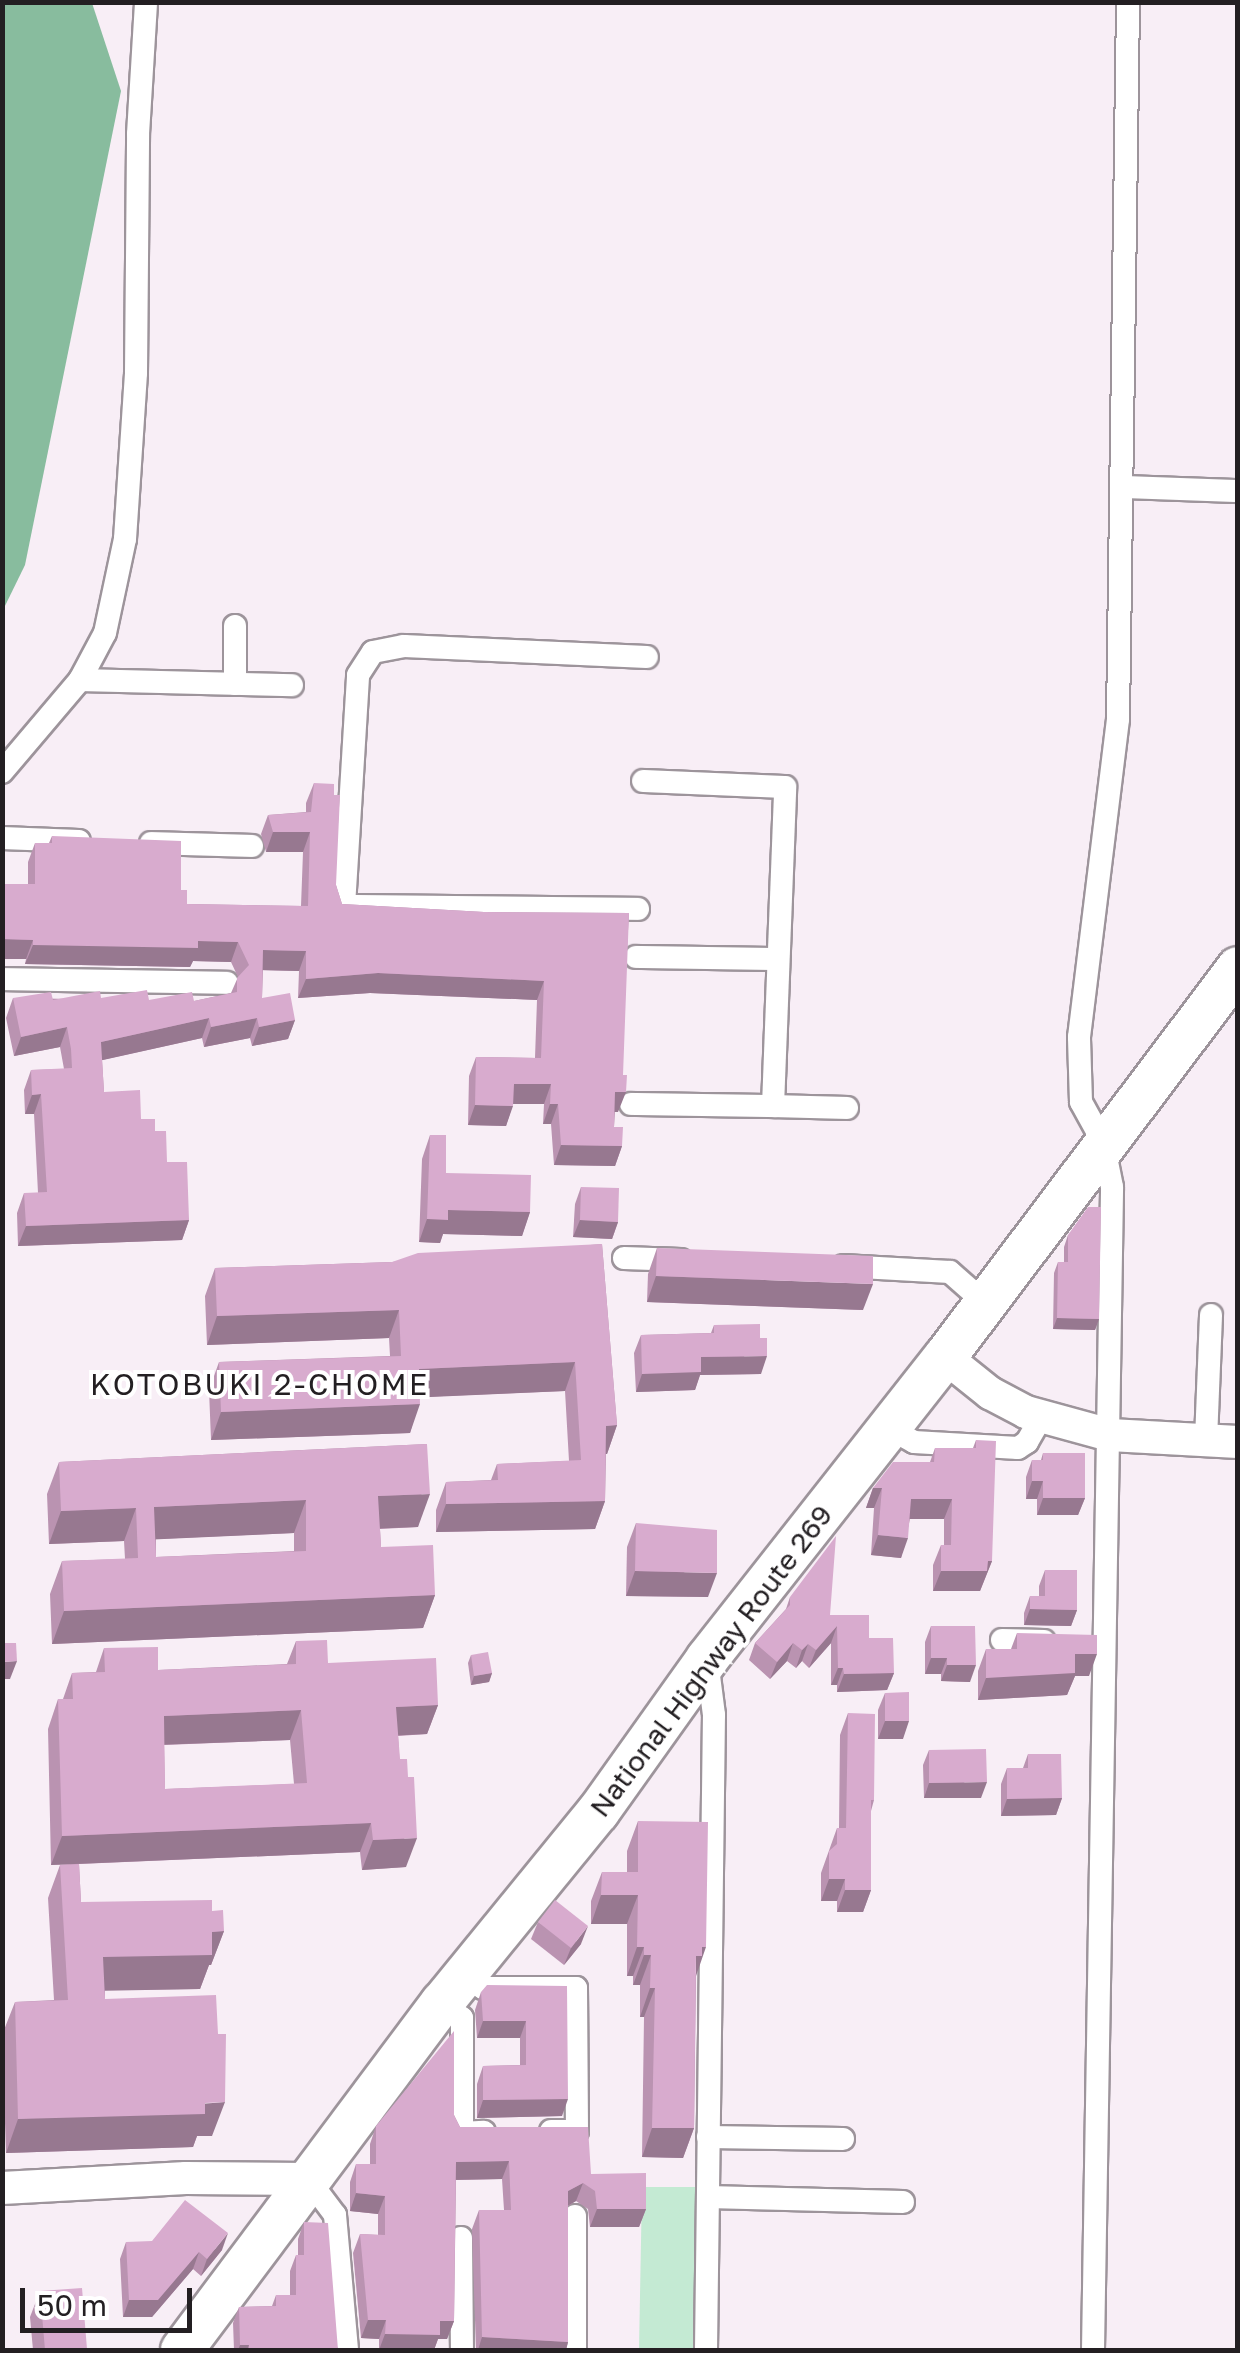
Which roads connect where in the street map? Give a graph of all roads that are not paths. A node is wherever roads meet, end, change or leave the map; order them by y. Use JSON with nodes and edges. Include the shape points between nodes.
{"nodes":[{"id":1,"x":146,"y":2,"type":"edge"},
{"id":2,"x":1128,"y":2,"type":"edge"},
{"id":3,"x":1122,"y":487,"type":"junction"},
{"id":4,"x":1238,"y":491,"type":"edge"},
{"id":5,"x":235,"y":626,"type":"dead end"},
{"id":6,"x":647,"y":657,"type":"dead end"},
{"id":7,"x":80,"y":680,"type":"junction"},
{"id":8,"x":235,"y":684,"type":"junction"},
{"id":9,"x":292,"y":685,"type":"dead end"},
{"id":10,"x":2,"y":772,"type":"edge"},
{"id":11,"x":643,"y":781,"type":"dead end"},
{"id":12,"x":2,"y":838,"type":"edge"},
{"id":13,"x":252,"y":846,"type":"dead end"},
{"id":14,"x":638,"y":909,"type":"dead end"},
{"id":15,"x":636,"y":957,"type":"dead end"},
{"id":16,"x":778,"y":959,"type":"junction"},
{"id":17,"x":1238,"y":968,"type":"edge"},
{"id":18,"x":2,"y":979,"type":"edge"},
{"id":19,"x":226,"y":982,"type":"dead end"},
{"id":20,"x":630,"y":1104,"type":"edge"},
{"id":21,"x":772,"y":1106,"type":"junction"},
{"id":22,"x":847,"y":1108,"type":"dead end"},
{"id":23,"x":1103,"y":1142,"type":"junction"},
{"id":24,"x":624,"y":1258,"type":"dead end"},
{"id":25,"x":702,"y":1261,"type":"edge"},
{"id":26,"x":817,"y":1265,"type":"edge"},
{"id":27,"x":984,"y":1302,"type":"junction"},
{"id":28,"x":1211,"y":1315,"type":"dead end"},
{"id":29,"x":945,"y":1357,"type":"junction"},
{"id":30,"x":1042,"y":1416,"type":"junction"},
{"id":31,"x":889,"y":1428,"type":"junction"},
{"id":32,"x":1110,"y":1434,"type":"junction"},
{"id":33,"x":1222,"y":1441,"type":"edge"},
{"id":34,"x":1002,"y":1640,"type":"dead end"},
{"id":35,"x":1089,"y":1642,"type":"junction"},
{"id":36,"x":706,"y":1659,"type":"junction"},
{"id":37,"x":453,"y":1988,"type":"junction"},
{"id":38,"x":708,"y":2137,"type":"junction"},
{"id":39,"x":842,"y":2140,"type":"dead end"},
{"id":40,"x":308,"y":2180,"type":"junction"},
{"id":41,"x":2,"y":2188,"type":"edge"},
{"id":42,"x":708,"y":2197,"type":"junction"},
{"id":43,"x":903,"y":2202,"type":"dead end"},
{"id":44,"x":575,"y":2216,"type":"dead end"},
{"id":45,"x":461,"y":2238,"type":"dead end"},
{"id":46,"x":182,"y":2350,"type":"edge"},
{"id":47,"x":348,"y":2350,"type":"edge"},
{"id":48,"x":462,"y":2350,"type":"edge"},
{"id":49,"x":575,"y":2350,"type":"edge"},
{"id":50,"x":706,"y":2350,"type":"edge"},
{"id":51,"x":1092,"y":2350,"type":"edge"}],
"edges":[{"from":1,"to":7,"type":"street","via":[[125,539],[106,633]]},
{"from":2,"to":3,"type":"street"},
{"from":3,"to":4,"type":"street"},
{"from":3,"to":23,"type":"street","via":[[1118,720],[1078,1037],[1081,1102]]},
{"from":5,"to":8,"type":"street"},
{"from":6,"to":14,"type":"street","via":[[404,646],[374,652],[358,675],[344,888],[344,906]]},
{"from":7,"to":8,"type":"street"},
{"from":7,"to":10,"type":"street"},
{"from":8,"to":9,"type":"street"},
{"from":11,"to":16,"type":"street","via":[[785,786]]},
{"from":12,"to":13,"type":"street"},
{"from":15,"to":16,"type":"street"},
{"from":16,"to":21,"type":"street"},
{"from":17,"to":23,"type":"highway","name":"National Highway Route 269"},
{"from":18,"to":19,"type":"street"},
{"from":20,"to":21,"type":"street"},
{"from":21,"to":22,"type":"street"},
{"from":23,"to":27,"type":"highway","name":"National Highway Route 269"},
{"from":23,"to":32,"type":"street","via":[[1112,1188]]},
{"from":24,"to":25,"type":"street"},
{"from":26,"to":27,"type":"street","via":[[950,1272]]},
{"from":27,"to":29,"type":"highway","name":"National Highway Route 269"},
{"from":28,"to":33,"type":"street"},
{"from":29,"to":30,"type":"street","via":[[990,1392]]},
{"from":29,"to":31,"type":"highway","name":"National Highway Route 269"},
{"from":30,"to":31,"type":"street","via":[[1018,1448],[914,1442]]},
{"from":30,"to":32,"type":"street"},
{"from":31,"to":36,"type":"highway","name":"National Highway Route 269"},
{"from":32,"to":33,"type":"street"},
{"from":32,"to":35,"type":"street"},
{"from":34,"to":35,"type":"street"},
{"from":35,"to":51,"type":"street"},
{"from":36,"to":37,"type":"highway","name":"National Highway Route 269","via":[[598,1812]]},
{"from":36,"to":38,"type":"street","via":[[714,1715]]},
{"from":37,"to":37,"type":"street","via":[[576,1988],[577,2131],[462,2132],[462,2018]]},
{"from":37,"to":40,"type":"highway","name":"National Highway Route 269"},
{"from":38,"to":39,"type":"street"},
{"from":38,"to":42,"type":"street"},
{"from":40,"to":41,"type":"street","via":[[186,2178]]},
{"from":40,"to":46,"type":"highway","name":"National Highway Route 269"},
{"from":40,"to":47,"type":"street","via":[[335,2215]]},
{"from":42,"to":43,"type":"street"},
{"from":42,"to":50,"type":"street"},
{"from":44,"to":49,"type":"street"},
{"from":45,"to":48,"type":"street"}]}
